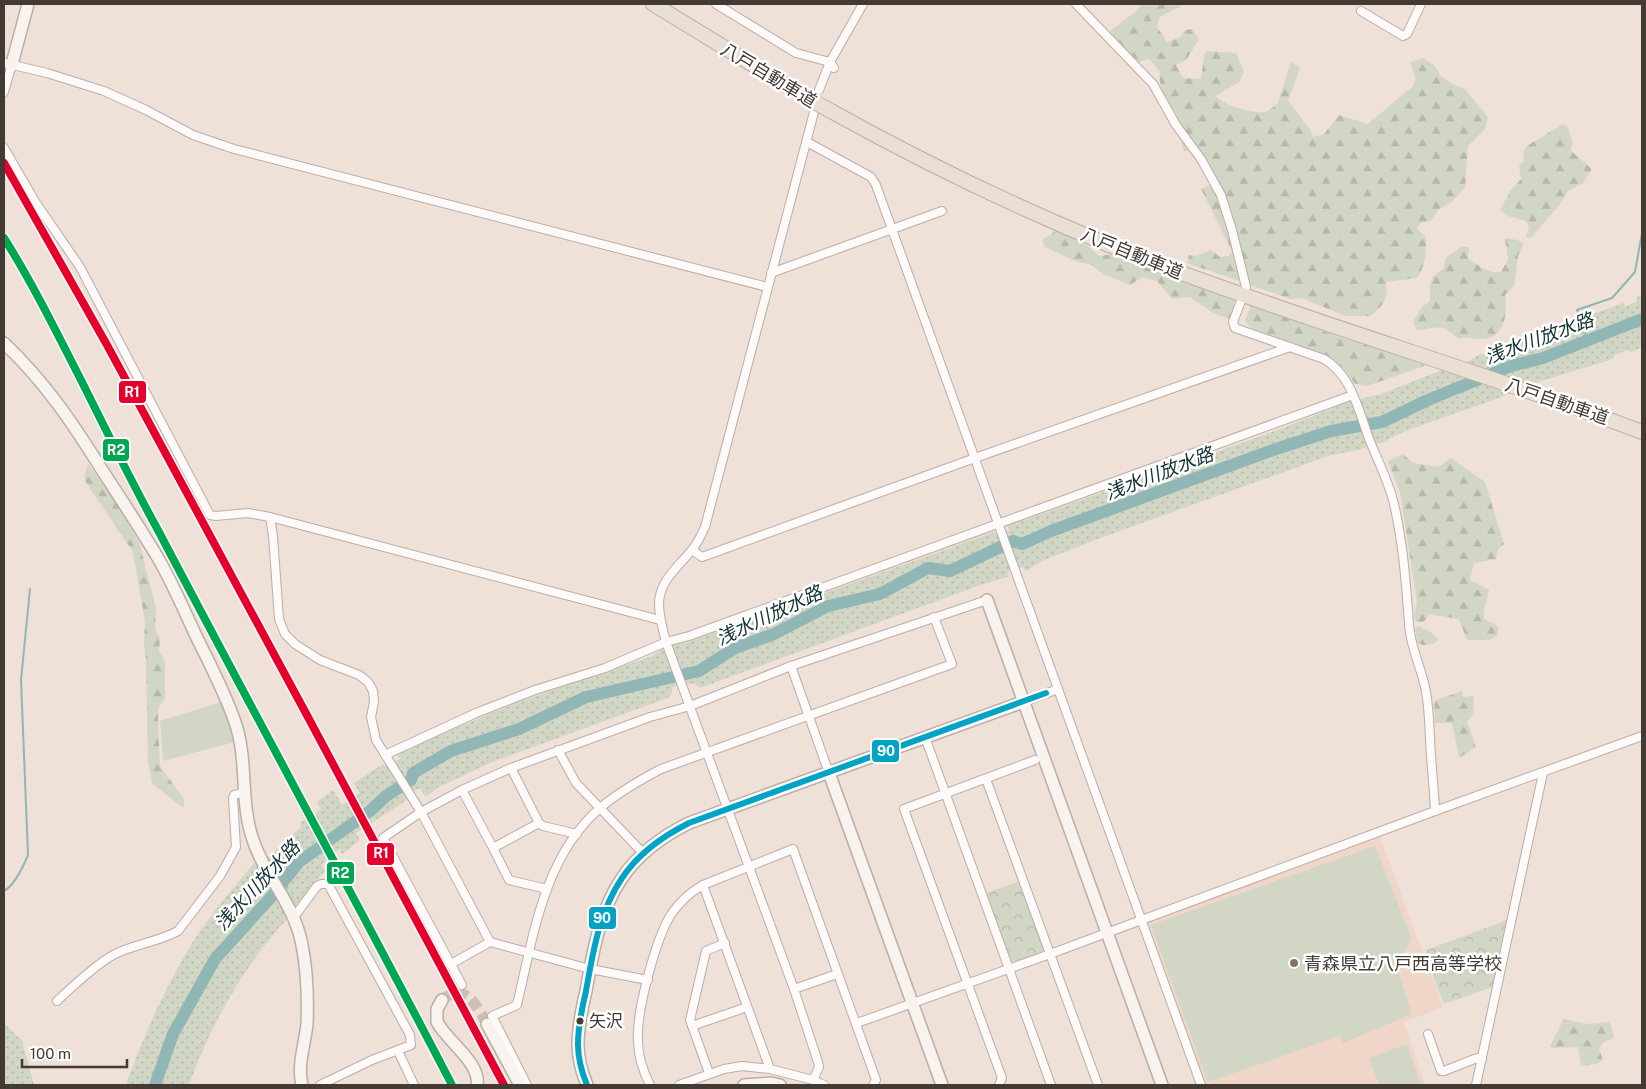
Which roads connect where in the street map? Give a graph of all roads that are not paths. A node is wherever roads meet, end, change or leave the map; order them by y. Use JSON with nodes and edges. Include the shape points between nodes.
{"nodes":[{"id":1,"x":28,"y":4,"type":"edge"},
{"id":2,"x":654,"y":4,"type":"edge"},
{"id":3,"x":662,"y":4,"type":"edge"},
{"id":4,"x":716,"y":4,"type":"edge"},
{"id":5,"x":863,"y":4,"type":"edge"},
{"id":6,"x":1076,"y":4,"type":"edge"},
{"id":7,"x":1421,"y":4,"type":"edge"},
{"id":8,"x":1361,"y":11,"type":"dead end"},
{"id":9,"x":8,"y":63,"type":"edge"},
{"id":10,"x":832,"y":65,"type":"junction"},
{"id":11,"x":4,"y":92,"type":"edge"},
{"id":12,"x":813,"y":95,"type":"junction"},
{"id":13,"x":814,"y":112,"type":"dead end"},
{"id":14,"x":807,"y":142,"type":"junction"},
{"id":15,"x":4,"y":148,"type":"edge"},
{"id":16,"x":942,"y":211,"type":"dead end"},
{"id":17,"x":892,"y":228,"type":"junction"},
{"id":18,"x":771,"y":273,"type":"junction"},
{"id":19,"x":767,"y":287,"type":"junction"},
{"id":20,"x":1246,"y":287,"type":"dead end"},
{"id":21,"x":1241,"y":301,"type":"dead end"},
{"id":22,"x":4,"y":343,"type":"edge"},
{"id":23,"x":1290,"y":347,"type":"junction"},
{"id":24,"x":1353,"y":395,"type":"junction"},
{"id":25,"x":1555,"y":397,"type":"junction"},
{"id":26,"x":1642,"y":427,"type":"edge"},
{"id":27,"x":1642,"y":432,"type":"edge"},
{"id":28,"x":975,"y":458,"type":"junction"},
{"id":29,"x":270,"y":517,"type":"junction"},
{"id":30,"x":998,"y":524,"type":"junction"},
{"id":31,"x":692,"y":550,"type":"junction"},
{"id":32,"x":986,"y":600,"type":"joint"},
{"id":33,"x":934,"y":617,"type":"junction"},
{"id":34,"x":660,"y":620,"type":"junction"},
{"id":35,"x":667,"y":645,"type":"junction"},
{"id":36,"x":791,"y":666,"type":"junction"},
{"id":37,"x":1058,"y":690,"type":"junction"},
{"id":38,"x":1023,"y":702,"type":"junction"},
{"id":39,"x":690,"y":706,"type":"junction"},
{"id":40,"x":808,"y":716,"type":"junction"},
{"id":41,"x":1642,"y":736,"type":"edge"},
{"id":42,"x":925,"y":737,"type":"junction"},
{"id":43,"x":558,"y":750,"type":"junction"},
{"id":44,"x":706,"y":753,"type":"junction"},
{"id":45,"x":386,"y":758,"type":"junction"},
{"id":46,"x":1035,"y":760,"type":"dead end"},
{"id":47,"x":511,"y":768,"type":"junction"},
{"id":48,"x":829,"y":773,"type":"junction"},
{"id":49,"x":1543,"y":773,"type":"junction"},
{"id":50,"x":986,"y":779,"type":"junction"},
{"id":51,"x":462,"y":790,"type":"junction"},
{"id":52,"x":244,"y":792,"type":"junction"},
{"id":53,"x":946,"y":794,"type":"junction"},
{"id":54,"x":418,"y":808,"type":"junction"},
{"id":55,"x":600,"y":808,"type":"junction"},
{"id":56,"x":727,"y":809,"type":"junction"},
{"id":57,"x":1435,"y":811,"type":"junction"},
{"id":58,"x":539,"y":823,"type":"junction"},
{"id":59,"x":577,"y":834,"type":"junction"},
{"id":60,"x":492,"y":848,"type":"junction"},
{"id":61,"x":644,"y":853,"type":"junction"},
{"id":62,"x":748,"y":867,"type":"junction"},
{"id":63,"x":703,"y":885,"type":"junction"},
{"id":64,"x":547,"y":889,"type":"junction"},
{"id":65,"x":293,"y":915,"type":"junction"},
{"id":66,"x":1142,"y":919,"type":"junction"},
{"id":67,"x":1108,"y":933,"type":"junction"},
{"id":68,"x":490,"y":942,"type":"junction"},
{"id":69,"x":725,"y":943,"type":"junction"},
{"id":70,"x":530,"y":952,"type":"junction"},
{"id":71,"x":1050,"y":954,"type":"junction"},
{"id":72,"x":451,"y":964,"type":"junction"},
{"id":73,"x":590,"y":968,"type":"junction"},
{"id":74,"x":1009,"y":969,"type":"junction"},
{"id":75,"x":837,"y":974,"type":"junction"},
{"id":76,"x":648,"y":980,"type":"junction"},
{"id":77,"x":462,"y":984,"type":"dead end"},
{"id":78,"x":967,"y":984,"type":"junction"},
{"id":79,"x":794,"y":990,"type":"junction"},
{"id":80,"x":442,"y":1000,"type":"dead end"},
{"id":81,"x":57,"y":1001,"type":"dead end"},
{"id":82,"x":912,"y":1004,"type":"junction"},
{"id":83,"x":747,"y":1006,"type":"junction"},
{"id":84,"x":857,"y":1023,"type":"junction"},
{"id":85,"x":487,"y":1024,"type":"tunnel mouth"},
{"id":86,"x":692,"y":1026,"type":"junction"},
{"id":87,"x":1428,"y":1034,"type":"dead end"},
{"id":88,"x":398,"y":1051,"type":"junction"},
{"id":89,"x":1482,"y":1059,"type":"junction"},
{"id":90,"x":770,"y":1069,"type":"junction"},
{"id":91,"x":709,"y":1073,"type":"junction"},
{"id":92,"x":813,"y":1080,"type":"junction"},
{"id":93,"x":302,"y":1085,"type":"edge"},
{"id":94,"x":320,"y":1085,"type":"edge"},
{"id":95,"x":414,"y":1085,"type":"edge"},
{"id":96,"x":478,"y":1085,"type":"edge"},
{"id":97,"x":520,"y":1085,"type":"edge"},
{"id":98,"x":527,"y":1085,"type":"edge"},
{"id":99,"x":587,"y":1085,"type":"edge"},
{"id":100,"x":650,"y":1085,"type":"edge"},
{"id":101,"x":679,"y":1085,"type":"edge"},
{"id":102,"x":744,"y":1085,"type":"edge"},
{"id":103,"x":780,"y":1085,"type":"edge"},
{"id":104,"x":824,"y":1085,"type":"edge"},
{"id":105,"x":874,"y":1085,"type":"edge"},
{"id":106,"x":942,"y":1085,"type":"edge"},
{"id":107,"x":999,"y":1085,"type":"edge"},
{"id":108,"x":1051,"y":1085,"type":"edge"},
{"id":109,"x":1098,"y":1085,"type":"edge"},
{"id":110,"x":1162,"y":1085,"type":"edge"},
{"id":111,"x":1201,"y":1085,"type":"edge"},
{"id":112,"x":1476,"y":1085,"type":"edge"}],
"edges":[{"from":1,"to":9,"type":"street"},
{"from":2,"to":12,"type":"highway","name":"八戸自動車道"},
{"from":3,"to":12,"type":"highway","name":"八戸自動車道"},
{"from":4,"to":10,"type":"street","via":[[796,53]]},
{"from":5,"to":10,"type":"street"},
{"from":6,"to":20,"type":"street","via":[[1153,84],[1176,125],[1201,159],[1221,195]]},
{"from":7,"to":8,"type":"street","via":[[1407,34],[1403,36]]},
{"from":9,"to":11,"type":"street"},
{"from":9,"to":19,"type":"street","via":[[104,91],[193,135],[234,149]]},
{"from":10,"to":12,"type":"street"},
{"from":12,"to":25,"type":"highway","name":"八戸自動車道","bridge":true,"via":[[899,148],[1086,235],[1271,305]]},
{"from":13,"to":14,"type":"street"},
{"from":14,"to":17,"type":"street","via":[[871,177]]},
{"from":14,"to":18,"type":"street"},
{"from":15,"to":29,"type":"street","via":[[36,203],[80,267],[210,514],[248,513]]},
{"from":16,"to":17,"type":"street"},
{"from":17,"to":18,"type":"street"},
{"from":17,"to":28,"type":"street"},
{"from":18,"to":19,"type":"street"},
{"from":19,"to":31,"type":"street","via":[[705,527]]},
{"from":21,"to":23,"type":"street","via":[[1235,328]]},
{"from":22,"to":52,"type":"street","via":[[51,393],[158,559],[236,724]]},
{"from":23,"to":24,"type":"street","via":[[1332,364]]},
{"from":23,"to":28,"type":"street"},
{"from":24,"to":30,"type":"street"},
{"from":24,"to":57,"type":"street","via":[[1393,500],[1412,643],[1429,714]]},
{"from":25,"to":26,"type":"highway","name":"八戸自動車道"},
{"from":25,"to":27,"type":"highway","name":"八戸自動車道"},
{"from":28,"to":30,"type":"street"},
{"from":28,"to":31,"type":"street","via":[[702,557]]},
{"from":29,"to":34,"type":"street"},
{"from":29,"to":45,"type":"street","via":[[278,619],[285,634],[320,660],[359,675],[368,682],[373,691],[372,725]]},
{"from":30,"to":35,"type":"street"},
{"from":30,"to":37,"type":"street"},
{"from":31,"to":34,"type":"street","via":[[665,581],[659,602]]},
{"from":32,"to":33,"type":"street"},
{"from":32,"to":38,"type":"street"},
{"from":33,"to":36,"type":"street"},
{"from":33,"to":40,"type":"street","via":[[952,664]]},
{"from":34,"to":35,"type":"street"},
{"from":35,"to":39,"type":"street"},
{"from":35,"to":45,"type":"street","via":[[476,713]]},
{"from":36,"to":39,"type":"street"},
{"from":36,"to":40,"type":"street"},
{"from":37,"to":38,"type":"street"},
{"from":37,"to":66,"type":"street"},
{"from":38,"to":42,"type":"street"},
{"from":38,"to":67,"type":"street"},
{"from":39,"to":43,"type":"street"},
{"from":39,"to":44,"type":"street"},
{"from":40,"to":44,"type":"street"},
{"from":40,"to":48,"type":"street"},
{"from":41,"to":49,"type":"street"},
{"from":42,"to":48,"type":"street"},
{"from":42,"to":53,"type":"street"},
{"from":43,"to":47,"type":"street"},
{"from":43,"to":55,"type":"street","via":[[576,783]]},
{"from":44,"to":55,"type":"street","via":[[647,776]]},
{"from":44,"to":56,"type":"street"},
{"from":45,"to":54,"type":"street"},
{"from":46,"to":50,"type":"street"},
{"from":47,"to":51,"type":"street"},
{"from":47,"to":58,"type":"street"},
{"from":48,"to":56,"type":"street"},
{"from":48,"to":82,"type":"street"},
{"from":49,"to":57,"type":"street"},
{"from":49,"to":89,"type":"street"},
{"from":50,"to":53,"type":"street"},
{"from":50,"to":71,"type":"street"},
{"from":51,"to":54,"type":"street"},
{"from":51,"to":60,"type":"street"},
{"from":52,"to":65,"type":"street","via":[[252,837]]},
{"from":52,"to":81,"type":"street","via":[[234,794],[233,798],[236,848],[220,876],[178,931],[115,954]]},
{"from":53,"to":74,"type":"street"},
{"from":53,"to":78,"type":"street","via":[[904,809]]},
{"from":54,"to":68,"type":"street"},
{"from":54,"to":72,"type":"street","via":[[383,838]]},
{"from":55,"to":59,"type":"street"},
{"from":55,"to":61,"type":"street"},
{"from":56,"to":61,"type":"street","via":[[675,830]]},
{"from":56,"to":62,"type":"street"},
{"from":57,"to":66,"type":"street"},
{"from":58,"to":59,"type":"street"},
{"from":58,"to":60,"type":"street"},
{"from":59,"to":64,"type":"street","via":[[563,854]]},
{"from":60,"to":64,"type":"street","via":[[509,880]]},
{"from":61,"to":73,"type":"street","via":[[622,877],[607,905]]},
{"from":62,"to":63,"type":"street"},
{"from":62,"to":75,"type":"street","via":[[794,849]]},
{"from":62,"to":79,"type":"street"},
{"from":63,"to":69,"type":"street"},
{"from":63,"to":76,"type":"street","via":[[673,911],[662,933]]},
{"from":64,"to":70,"type":"street"},
{"from":65,"to":88,"type":"street","via":[[317,886],[328,884],[410,1035],[411,1045]]},
{"from":65,"to":93,"type":"street","via":[[305,961],[307,1022],[300,1067]]},
{"from":66,"to":67,"type":"street"},
{"from":66,"to":111,"type":"street"},
{"from":67,"to":71,"type":"street"},
{"from":67,"to":110,"type":"street"},
{"from":68,"to":70,"type":"street"},
{"from":68,"to":72,"type":"street"},
{"from":69,"to":83,"type":"street"},
{"from":69,"to":86,"type":"street","via":[[706,951],[690,1020]]},
{"from":70,"to":73,"type":"street"},
{"from":70,"to":98,"type":"street","via":[[517,1005],[492,1016]]},
{"from":71,"to":74,"type":"street"},
{"from":71,"to":109,"type":"street"},
{"from":72,"to":77,"type":"street"},
{"from":73,"to":76,"type":"street"},
{"from":73,"to":99,"type":"street","via":[[578,1044],[582,1074]]},
{"from":74,"to":78,"type":"street"},
{"from":74,"to":108,"type":"street"},
{"from":75,"to":79,"type":"street"},
{"from":75,"to":84,"type":"street"},
{"from":76,"to":100,"type":"street","via":[[639,1016],[638,1044],[642,1067]]},
{"from":78,"to":82,"type":"street"},
{"from":78,"to":107,"type":"street","via":[[1002,1078]]},
{"from":79,"to":92,"type":"street","via":[[818,1062]]},
{"from":80,"to":96,"type":"street","via":[[437,1009],[437,1022],[474,1068]]},
{"from":82,"to":84,"type":"street"},
{"from":82,"to":106,"type":"street"},
{"from":83,"to":86,"type":"street"},
{"from":83,"to":90,"type":"street"},
{"from":84,"to":105,"type":"street","via":[[876,1080]]},
{"from":85,"to":97,"type":"street"},
{"from":86,"to":91,"type":"street"},
{"from":87,"to":89,"type":"street","via":[[1441,1070]]},
{"from":88,"to":94,"type":"street"},
{"from":88,"to":95,"type":"street"},
{"from":89,"to":112,"type":"street"},
{"from":90,"to":91,"type":"street","via":[[742,1066]]},
{"from":90,"to":92,"type":"street"},
{"from":91,"to":101,"type":"street"},
{"from":92,"to":104,"type":"street"},
{"from":102,"to":103,"type":"street"}]}
